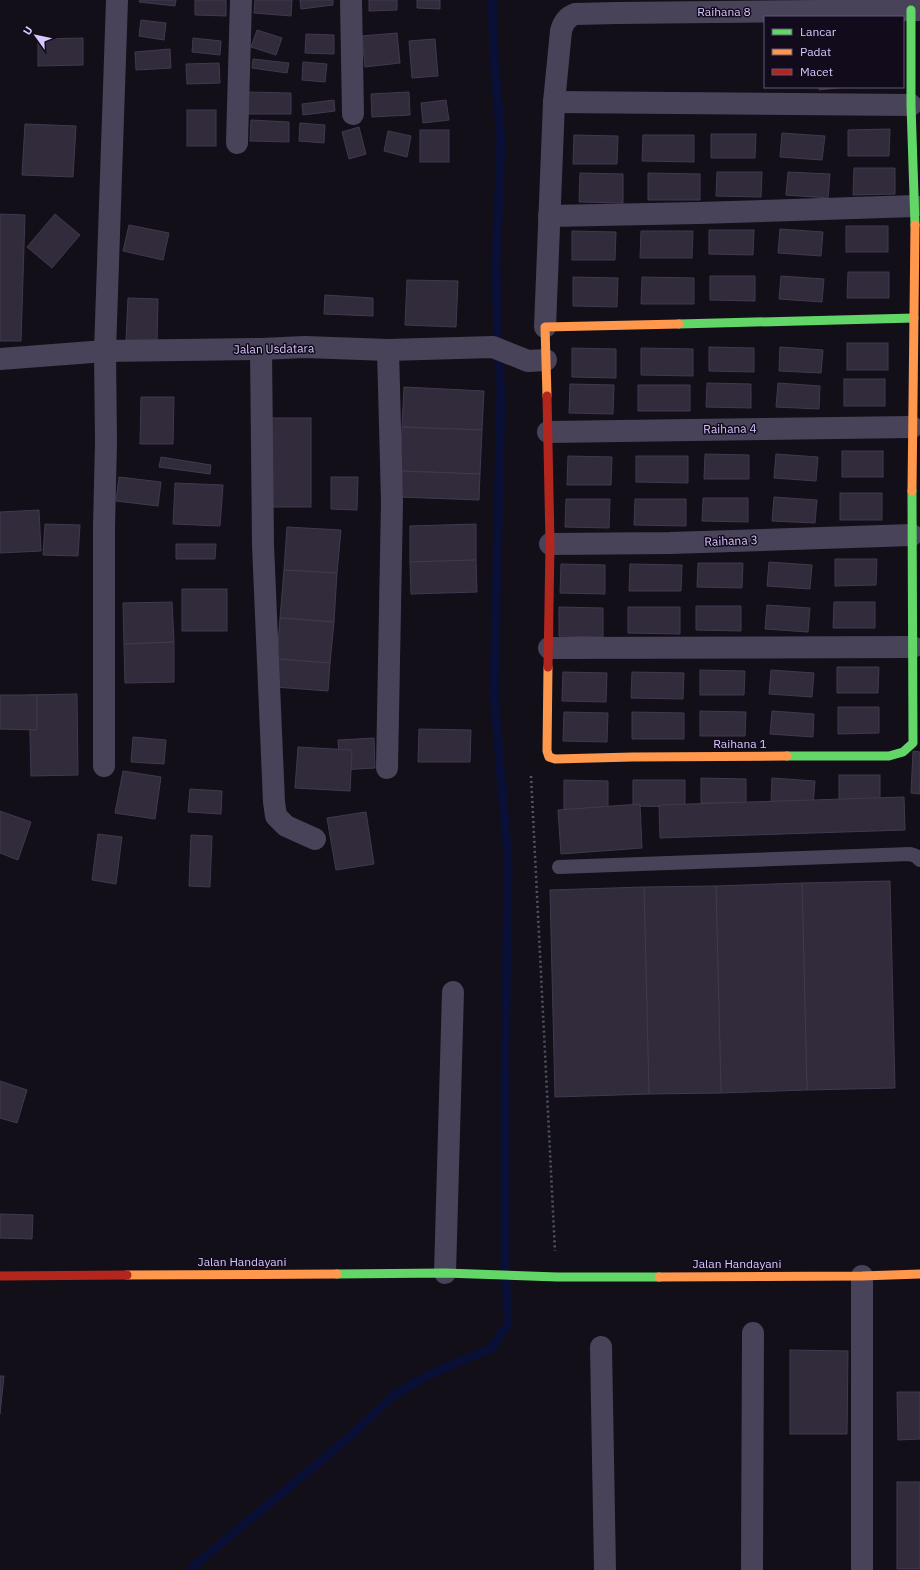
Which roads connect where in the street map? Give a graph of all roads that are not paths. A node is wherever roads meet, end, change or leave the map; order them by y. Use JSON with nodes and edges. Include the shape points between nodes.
{"nodes":[{"id":1,"x":117,"y":0,"type":"edge"},
{"id":2,"x":241,"y":0,"type":"edge"},
{"id":3,"x":352,"y":0,"type":"edge"},
{"id":4,"x":915,"y":10,"type":"edge"},
{"id":5,"x":554,"y":102,"type":"junction"},
{"id":6,"x":911,"y":104,"type":"junction"},
{"id":7,"x":353,"y":114,"type":"dead end"},
{"id":8,"x":237,"y":143,"type":"dead end"},
{"id":9,"x":915,"y":206,"type":"junction"},
{"id":10,"x":549,"y":216,"type":"junction"},
{"id":11,"x":917,"y":295,"type":"edge"},
{"id":12,"x":914,"y":318,"type":"junction"},
{"id":13,"x":545,"y":327,"type":"junction"},
{"id":14,"x":261,"y":349,"type":"junction"},
{"id":15,"x":104,"y":350,"type":"junction"},
{"id":16,"x":388,"y":350,"type":"junction"},
{"id":17,"x":0,"y":359,"type":"edge"},
{"id":18,"x":538,"y":360,"type":"junction"},
{"id":19,"x":548,"y":432,"type":"junction"},
{"id":20,"x":915,"y":440,"type":"edge"},
{"id":21,"x":912,"y":535,"type":"junction"},
{"id":22,"x":550,"y":544,"type":"junction"},
{"id":23,"x":916,"y":584,"type":"edge"},
{"id":24,"x":913,"y":647,"type":"junction"},
{"id":25,"x":549,"y":648,"type":"junction"},
{"id":26,"x":917,"y":731,"type":"edge"},
{"id":27,"x":104,"y":766,"type":"dead end"},
{"id":28,"x":387,"y":768,"type":"dead end"},
{"id":29,"x":316,"y":839,"type":"dead end"},
{"id":30,"x":920,"y":860,"type":"edge"},
{"id":31,"x":559,"y":867,"type":"dead end"},
{"id":32,"x":453,"y":992,"type":"dead end"},
{"id":33,"x":445,"y":1273,"type":"junction"},
{"id":34,"x":920,"y":1274,"type":"edge"},
{"id":35,"x":0,"y":1276,"type":"edge"},
{"id":36,"x":862,"y":1276,"type":"junction"},
{"id":37,"x":753,"y":1333,"type":"dead end"},
{"id":38,"x":601,"y":1347,"type":"dead end"},
{"id":39,"x":605,"y":1570,"type":"edge"},
{"id":40,"x":752,"y":1570,"type":"edge"},
{"id":41,"x":862,"y":1570,"type":"edge"}],
"edges":[{"from":1,"to":15,"type":"street"},
{"from":2,"to":8,"type":"street"},
{"from":3,"to":7,"type":"street"},
{"from":4,"to":5,"type":"street","name":"Raihana 8","via":[[575,14],[565,22],[561,31]]},
{"from":4,"to":6,"type":"street"},
{"from":5,"to":6,"type":"street"},
{"from":5,"to":10,"type":"street","name":"Raihana 8"},
{"from":6,"to":9,"type":"street"},
{"from":9,"to":10,"type":"street"},
{"from":9,"to":11,"type":"street"},
{"from":10,"to":13,"type":"street","name":"Raihana 8"},
{"from":11,"to":12,"type":"street"},
{"from":12,"to":13,"type":"street"},
{"from":12,"to":20,"type":"street"},
{"from":13,"to":18,"type":"street"},
{"from":14,"to":15,"type":"street","name":"Jalan Usdatara"},
{"from":14,"to":16,"type":"street","name":"Jalan Usdatara"},
{"from":14,"to":29,"type":"street","via":[[263,545],[274,802],[276,816],[286,826]]},
{"from":15,"to":17,"type":"street","name":"Jalan Usdatara"},
{"from":15,"to":27,"type":"street"},
{"from":16,"to":18,"type":"street","name":"Jalan Usdatara","via":[[493,347]]},
{"from":16,"to":28,"type":"street","via":[[392,502]]},
{"from":18,"to":19,"type":"street"},
{"from":19,"to":20,"type":"street","name":"Raihana 4"},
{"from":19,"to":22,"type":"street"},
{"from":20,"to":21,"type":"street"},
{"from":21,"to":22,"type":"street","name":"Raihana 3"},
{"from":21,"to":23,"type":"street"},
{"from":22,"to":25,"type":"street"},
{"from":23,"to":24,"type":"street"},
{"from":24,"to":25,"type":"street"},
{"from":24,"to":26,"type":"street"},
{"from":25,"to":26,"type":"street","name":"Raihana 1","via":[[546,751],[551,759],[889,756],[900,754],[911,746]]},
{"from":30,"to":31,"type":"lane","via":[[910,854]]},
{"from":32,"to":33,"type":"street"},
{"from":33,"to":35,"type":"street","name":"Jalan Handayani"},
{"from":33,"to":36,"type":"street","name":"Jalan Handayani","via":[[555,1276]]},
{"from":34,"to":36,"type":"street","name":"Jalan Handayani"},
{"from":36,"to":41,"type":"street"},
{"from":37,"to":40,"type":"street"},
{"from":38,"to":39,"type":"street"}]}
